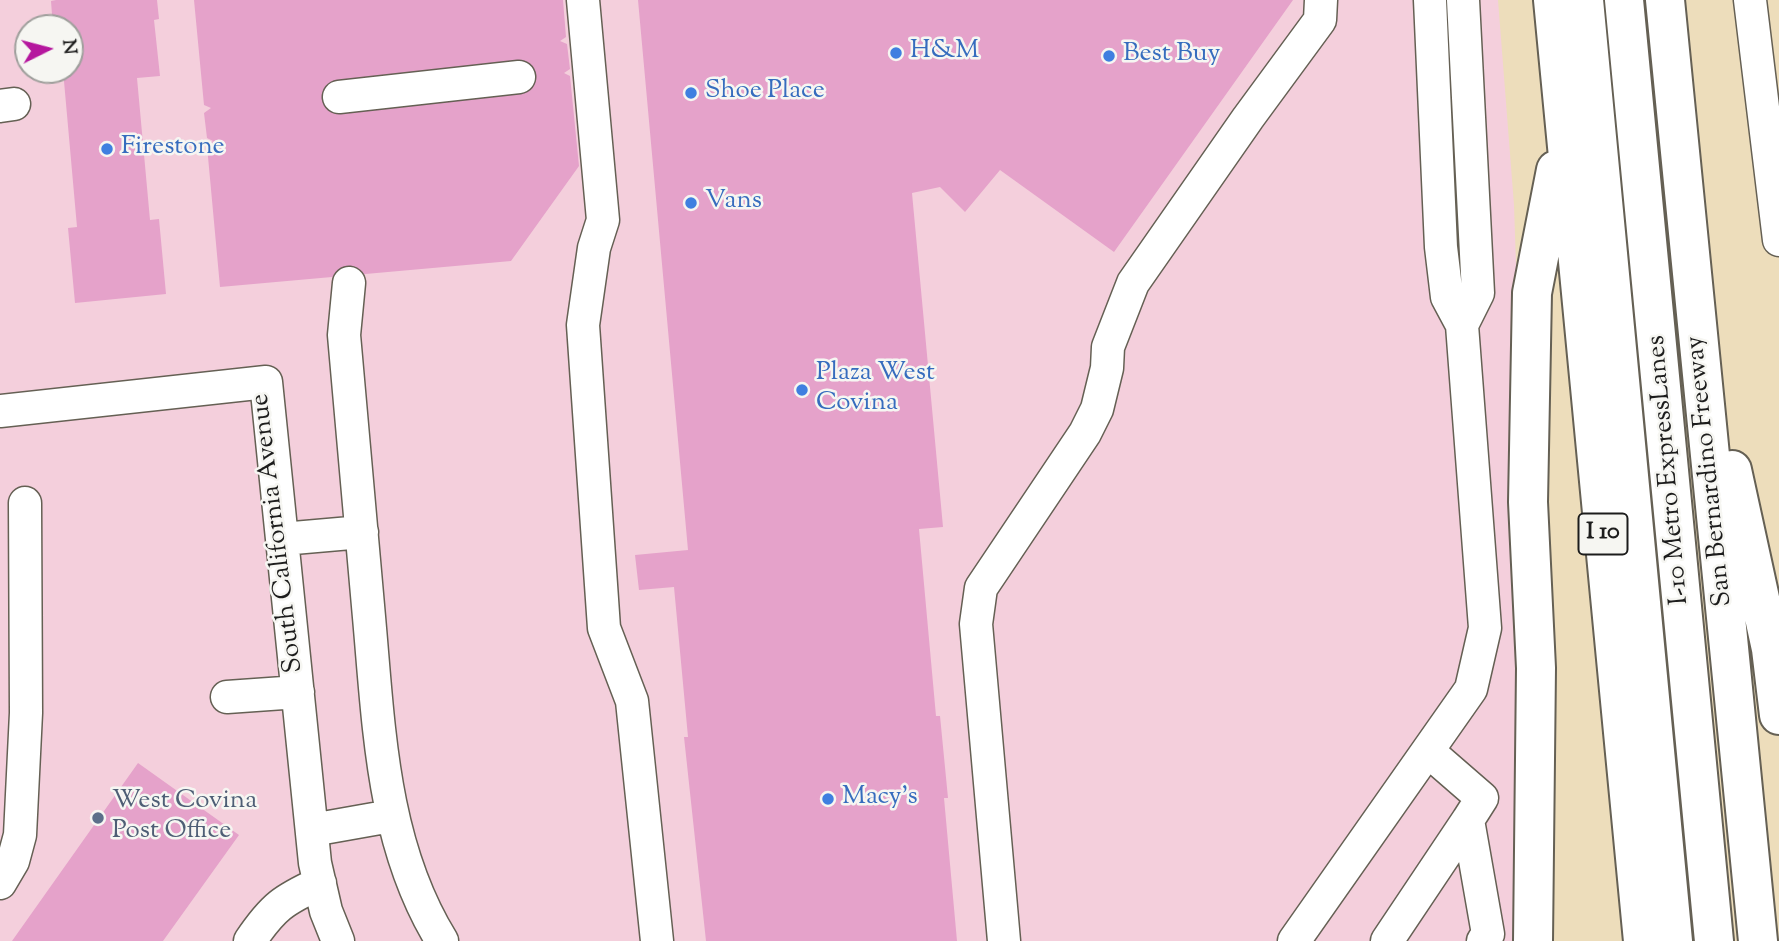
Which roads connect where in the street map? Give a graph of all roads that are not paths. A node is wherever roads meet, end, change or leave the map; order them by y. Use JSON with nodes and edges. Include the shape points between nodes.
{"nodes":[{"id":1,"x":583,"y":0,"type":"edge"},
{"id":2,"x":1321,"y":0,"type":"edge"},
{"id":3,"x":1430,"y":0,"type":"edge"},
{"id":4,"x":1463,"y":0,"type":"edge"},
{"id":5,"x":1553,"y":0,"type":"edge"},
{"id":6,"x":1584,"y":0,"type":"edge"},
{"id":7,"x":1624,"y":0,"type":"edge"},
{"id":8,"x":1665,"y":0,"type":"edge"},
{"id":9,"x":1750,"y":0,"type":"edge"},
{"id":10,"x":519,"y":78,"type":"dead end"},
{"id":11,"x":339,"y":97,"type":"dead end"},
{"id":12,"x":1564,"y":127,"type":"junction"},
{"id":13,"x":1779,"y":240,"type":"edge"},
{"id":14,"x":349,"y":283,"type":"dead end"},
{"id":15,"x":1693,"y":294,"type":"junction"},
{"id":16,"x":1462,"y":325,"type":"junction"},
{"id":17,"x":0,"y":411,"type":"edge"},
{"id":18,"x":25,"y":503,"type":"dead end"},
{"id":19,"x":362,"y":532,"type":"junction"},
{"id":20,"x":282,"y":539,"type":"junction"},
{"id":21,"x":298,"y":692,"type":"junction"},
{"id":22,"x":227,"y":697,"type":"dead end"},
{"id":23,"x":1779,"y":715,"type":"edge"},
{"id":24,"x":1429,"y":752,"type":"junction"},
{"id":25,"x":391,"y":816,"type":"junction"},
{"id":26,"x":1468,"y":820,"type":"junction"},
{"id":27,"x":312,"y":830,"type":"junction"},
{"id":28,"x":0,"y":883,"type":"edge"},
{"id":29,"x":320,"y":883,"type":"junction"},
{"id":30,"x":250,"y":941,"type":"edge"},
{"id":31,"x":338,"y":941,"type":"edge"},
{"id":32,"x":442,"y":941,"type":"edge"},
{"id":33,"x":657,"y":941,"type":"edge"},
{"id":34,"x":1004,"y":941,"type":"edge"},
{"id":35,"x":1294,"y":941,"type":"edge"},
{"id":36,"x":1387,"y":941,"type":"edge"},
{"id":37,"x":1483,"y":941,"type":"edge"},
{"id":38,"x":1533,"y":941,"type":"edge"},
{"id":39,"x":1643,"y":941,"type":"edge"},
{"id":40,"x":1673,"y":941,"type":"edge"},
{"id":41,"x":1714,"y":941,"type":"edge"},
{"id":42,"x":1758,"y":941,"type":"edge"}],
"edges":[{"from":1,"to":33,"type":"street","via":[[603,220],[594,248],[583,325],[604,628],[632,701]]},
{"from":2,"to":34,"type":"street","via":[[1320,20],[1133,283],[1108,347],[1097,409],[981,588],[976,624]]},
{"from":3,"to":16,"type":"street","via":[[1441,247],[1447,297]]},
{"from":4,"to":16,"type":"street","via":[[1478,293]]},
{"from":5,"to":12,"type":"highway","number":"I 10"},
{"from":6,"to":40,"type":"highway","name":"I-10 Metro ExpressLanes"},
{"from":7,"to":41,"type":"highway","name":"I-10 Metro ExpressLanes"},
{"from":8,"to":15,"type":"highway","name":"San Bernardino Freeway"},
{"from":9,"to":13,"type":"street"},
{"from":10,"to":11,"type":"street"},
{"from":12,"to":38,"type":"highway","via":[[1532,293],[1528,502],[1536,668]]},
{"from":12,"to":39,"type":"highway","number":"I 10"},
{"from":14,"to":19,"type":"street","via":[[344,335]]},
{"from":15,"to":23,"type":"highway","via":[[1771,649]]},
{"from":15,"to":42,"type":"highway","name":"San Bernardino Freeway"},
{"from":16,"to":24,"type":"street","via":[[1485,628],[1471,689]]},
{"from":17,"to":20,"type":"street","name":"South California Avenue","via":[[266,382]]},
{"from":18,"to":28,"type":"street","via":[[26,713],[20,835],[13,861]]},
{"from":19,"to":20,"type":"street"},
{"from":19,"to":25,"type":"street"},
{"from":20,"to":21,"type":"street","name":"South California Avenue"},
{"from":21,"to":22,"type":"street"},
{"from":21,"to":27,"type":"street","name":"South California Avenue"},
{"from":24,"to":26,"type":"street","via":[[1482,798]]},
{"from":24,"to":35,"type":"street"},
{"from":25,"to":27,"type":"street"},
{"from":25,"to":32,"type":"street","via":[[412,880]]},
{"from":26,"to":36,"type":"street"},
{"from":26,"to":37,"type":"street","via":[[1488,934]]},
{"from":27,"to":29,"type":"street","name":"South California Avenue"},
{"from":29,"to":30,"type":"street","via":[[290,896],[269,912]]},
{"from":29,"to":31,"type":"street","name":"South California Avenue"}]}
